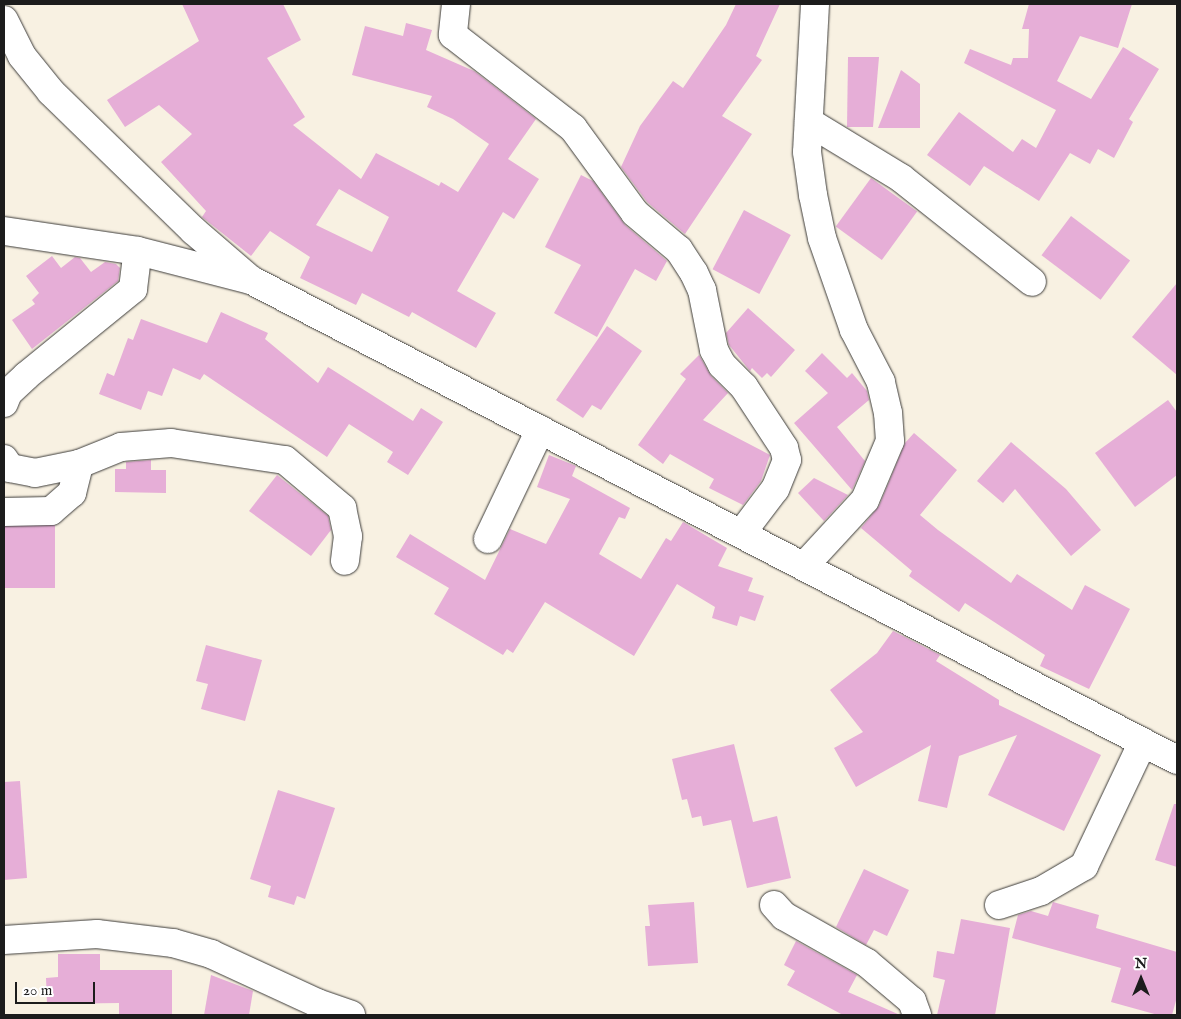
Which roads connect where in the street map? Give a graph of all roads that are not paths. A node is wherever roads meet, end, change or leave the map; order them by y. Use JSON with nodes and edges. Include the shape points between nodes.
{"nodes":[{"id":1,"x":456,"y":4,"type":"edge"},
{"id":2,"x":815,"y":4,"type":"edge"},
{"id":3,"x":4,"y":20,"type":"edge"},
{"id":4,"x":809,"y":122,"type":"junction"},
{"id":5,"x":4,"y":231,"type":"edge"},
{"id":6,"x":138,"y":251,"type":"junction"},
{"id":7,"x":251,"y":280,"type":"junction"},
{"id":8,"x":1032,"y":282,"type":"dead end"},
{"id":9,"x":4,"y":403,"type":"edge"},
{"id":10,"x":540,"y":430,"type":"junction"},
{"id":11,"x":4,"y":460,"type":"edge"},
{"id":12,"x":79,"y":464,"type":"junction"},
{"id":13,"x":4,"y":512,"type":"edge"},
{"id":14,"x":741,"y":534,"type":"junction"},
{"id":15,"x":488,"y":539,"type":"dead end"},
{"id":16,"x":345,"y":561,"type":"dead end"},
{"id":17,"x":805,"y":565,"type":"junction"},
{"id":18,"x":1143,"y":742,"type":"junction"},
{"id":19,"x":1177,"y":760,"type":"edge"},
{"id":20,"x":999,"y":904,"type":"dead end"},
{"id":21,"x":774,"y":905,"type":"dead end"},
{"id":22,"x":4,"y":940,"type":"edge"},
{"id":23,"x":351,"y":1015,"type":"edge"},
{"id":24,"x":917,"y":1015,"type":"edge"}],
"edges":[{"from":1,"to":14,"type":"street","via":[[452,35],[573,128],[635,212],[679,250],[694,274],[702,290],[714,350],[722,365],[744,387],[784,448],[787,460],[775,488]]},
{"from":2,"to":4,"type":"street"},
{"from":3,"to":7,"type":"street","via":[[22,56],[50,92],[194,231]]},
{"from":4,"to":8,"type":"street","via":[[901,178]]},
{"from":4,"to":17,"type":"street","via":[[807,152],[822,238],[854,330],[881,382],[890,441],[865,500]]},
{"from":5,"to":6,"type":"street"},
{"from":6,"to":7,"type":"street"},
{"from":6,"to":9,"type":"street","via":[[133,289],[26,376],[8,393]]},
{"from":7,"to":10,"type":"street"},
{"from":10,"to":14,"type":"street"},
{"from":10,"to":15,"type":"street"},
{"from":11,"to":12,"type":"street","via":[[10,468],[35,473]]},
{"from":12,"to":13,"type":"street","via":[[72,493],[51,511]]},
{"from":12,"to":16,"type":"street","via":[[121,447],[171,443],[285,460],[342,508],[348,536]]},
{"from":14,"to":17,"type":"street"},
{"from":17,"to":18,"type":"street"},
{"from":18,"to":19,"type":"street"},
{"from":18,"to":20,"type":"street","via":[[1084,866],[1042,891]]},
{"from":21,"to":24,"type":"street","via":[[784,916],[867,963],[912,1001]]},
{"from":22,"to":23,"type":"street","via":[[97,934],[173,943],[210,954],[317,1004]]}]}
